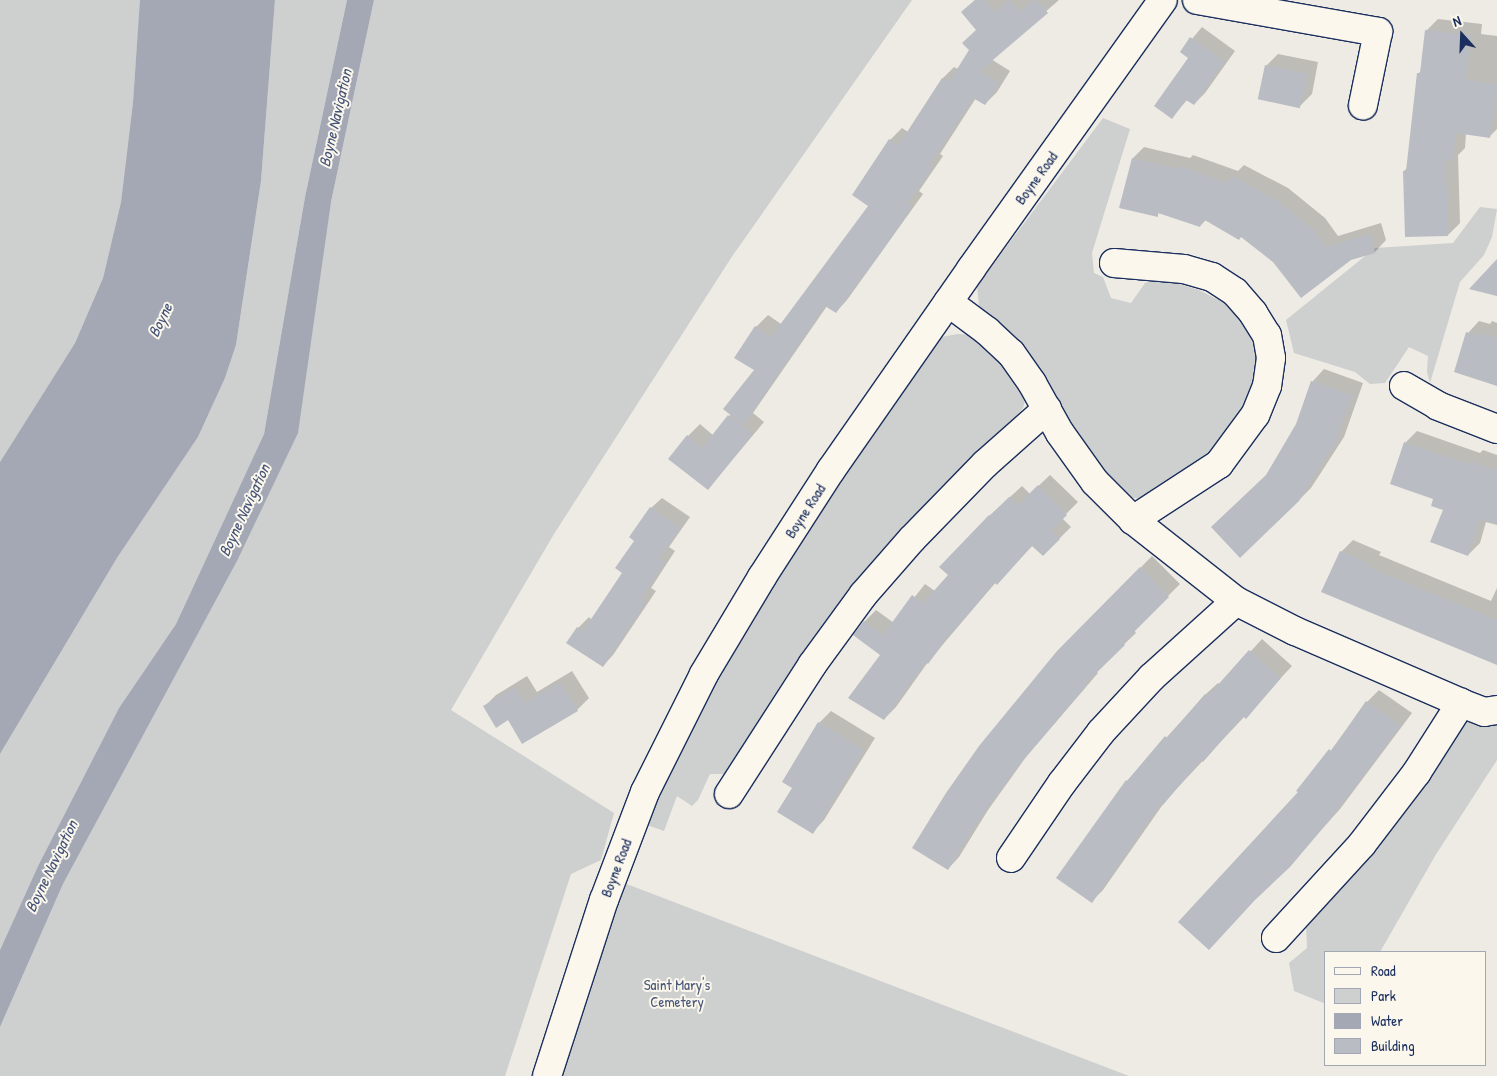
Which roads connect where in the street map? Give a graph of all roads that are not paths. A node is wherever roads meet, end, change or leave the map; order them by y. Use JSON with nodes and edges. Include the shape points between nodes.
{"nodes":[{"id":1,"x":1163,"y":0,"type":"edge"},
{"id":2,"x":1197,"y":0,"type":"edge"},
{"id":3,"x":1363,"y":105,"type":"dead end"},
{"id":4,"x":1114,"y":263,"type":"dead end"},
{"id":5,"x":948,"y":302,"type":"junction"},
{"id":6,"x":1404,"y":386,"type":"dead end"},
{"id":7,"x":1047,"y":409,"type":"junction"},
{"id":8,"x":1497,"y":428,"type":"edge"},
{"id":9,"x":1134,"y":520,"type":"junction"},
{"id":10,"x":1236,"y":601,"type":"junction"},
{"id":11,"x":1461,"y":703,"type":"junction"},
{"id":12,"x":1497,"y":710,"type":"edge"},
{"id":13,"x":729,"y":794,"type":"dead end"},
{"id":14,"x":1011,"y":858,"type":"dead end"},
{"id":15,"x":1276,"y":938,"type":"dead end"},
{"id":16,"x":547,"y":1076,"type":"edge"}],
"edges":[{"from":1,"to":5,"type":"street","name":"Boyne Road"},
{"from":2,"to":3,"type":"street","via":[[1378,32]]},
{"from":4,"to":9,"type":"street","via":[[1184,269],[1212,277],[1235,292],[1254,313],[1267,335],[1272,358],[1255,415],[1219,464]]},
{"from":5,"to":7,"type":"street","via":[[1011,354]]},
{"from":5,"to":16,"type":"street","name":"Boyne Road","via":[[831,470],[704,674],[645,792],[604,900]]},
{"from":6,"to":8,"type":"street","via":[[1438,406]]},
{"from":7,"to":9,"type":"street","via":[[1095,482]]},
{"from":7,"to":13,"type":"street","via":[[985,464],[863,595],[807,672]]},
{"from":9,"to":10,"type":"street"},
{"from":10,"to":11,"type":"street","via":[[1295,631]]},
{"from":10,"to":14,"type":"street","via":[[1152,677],[1101,732],[1062,782]]},
{"from":11,"to":12,"type":"street","via":[[1484,712]]},
{"from":11,"to":15,"type":"street","via":[[1418,772],[1362,844]]}]}
